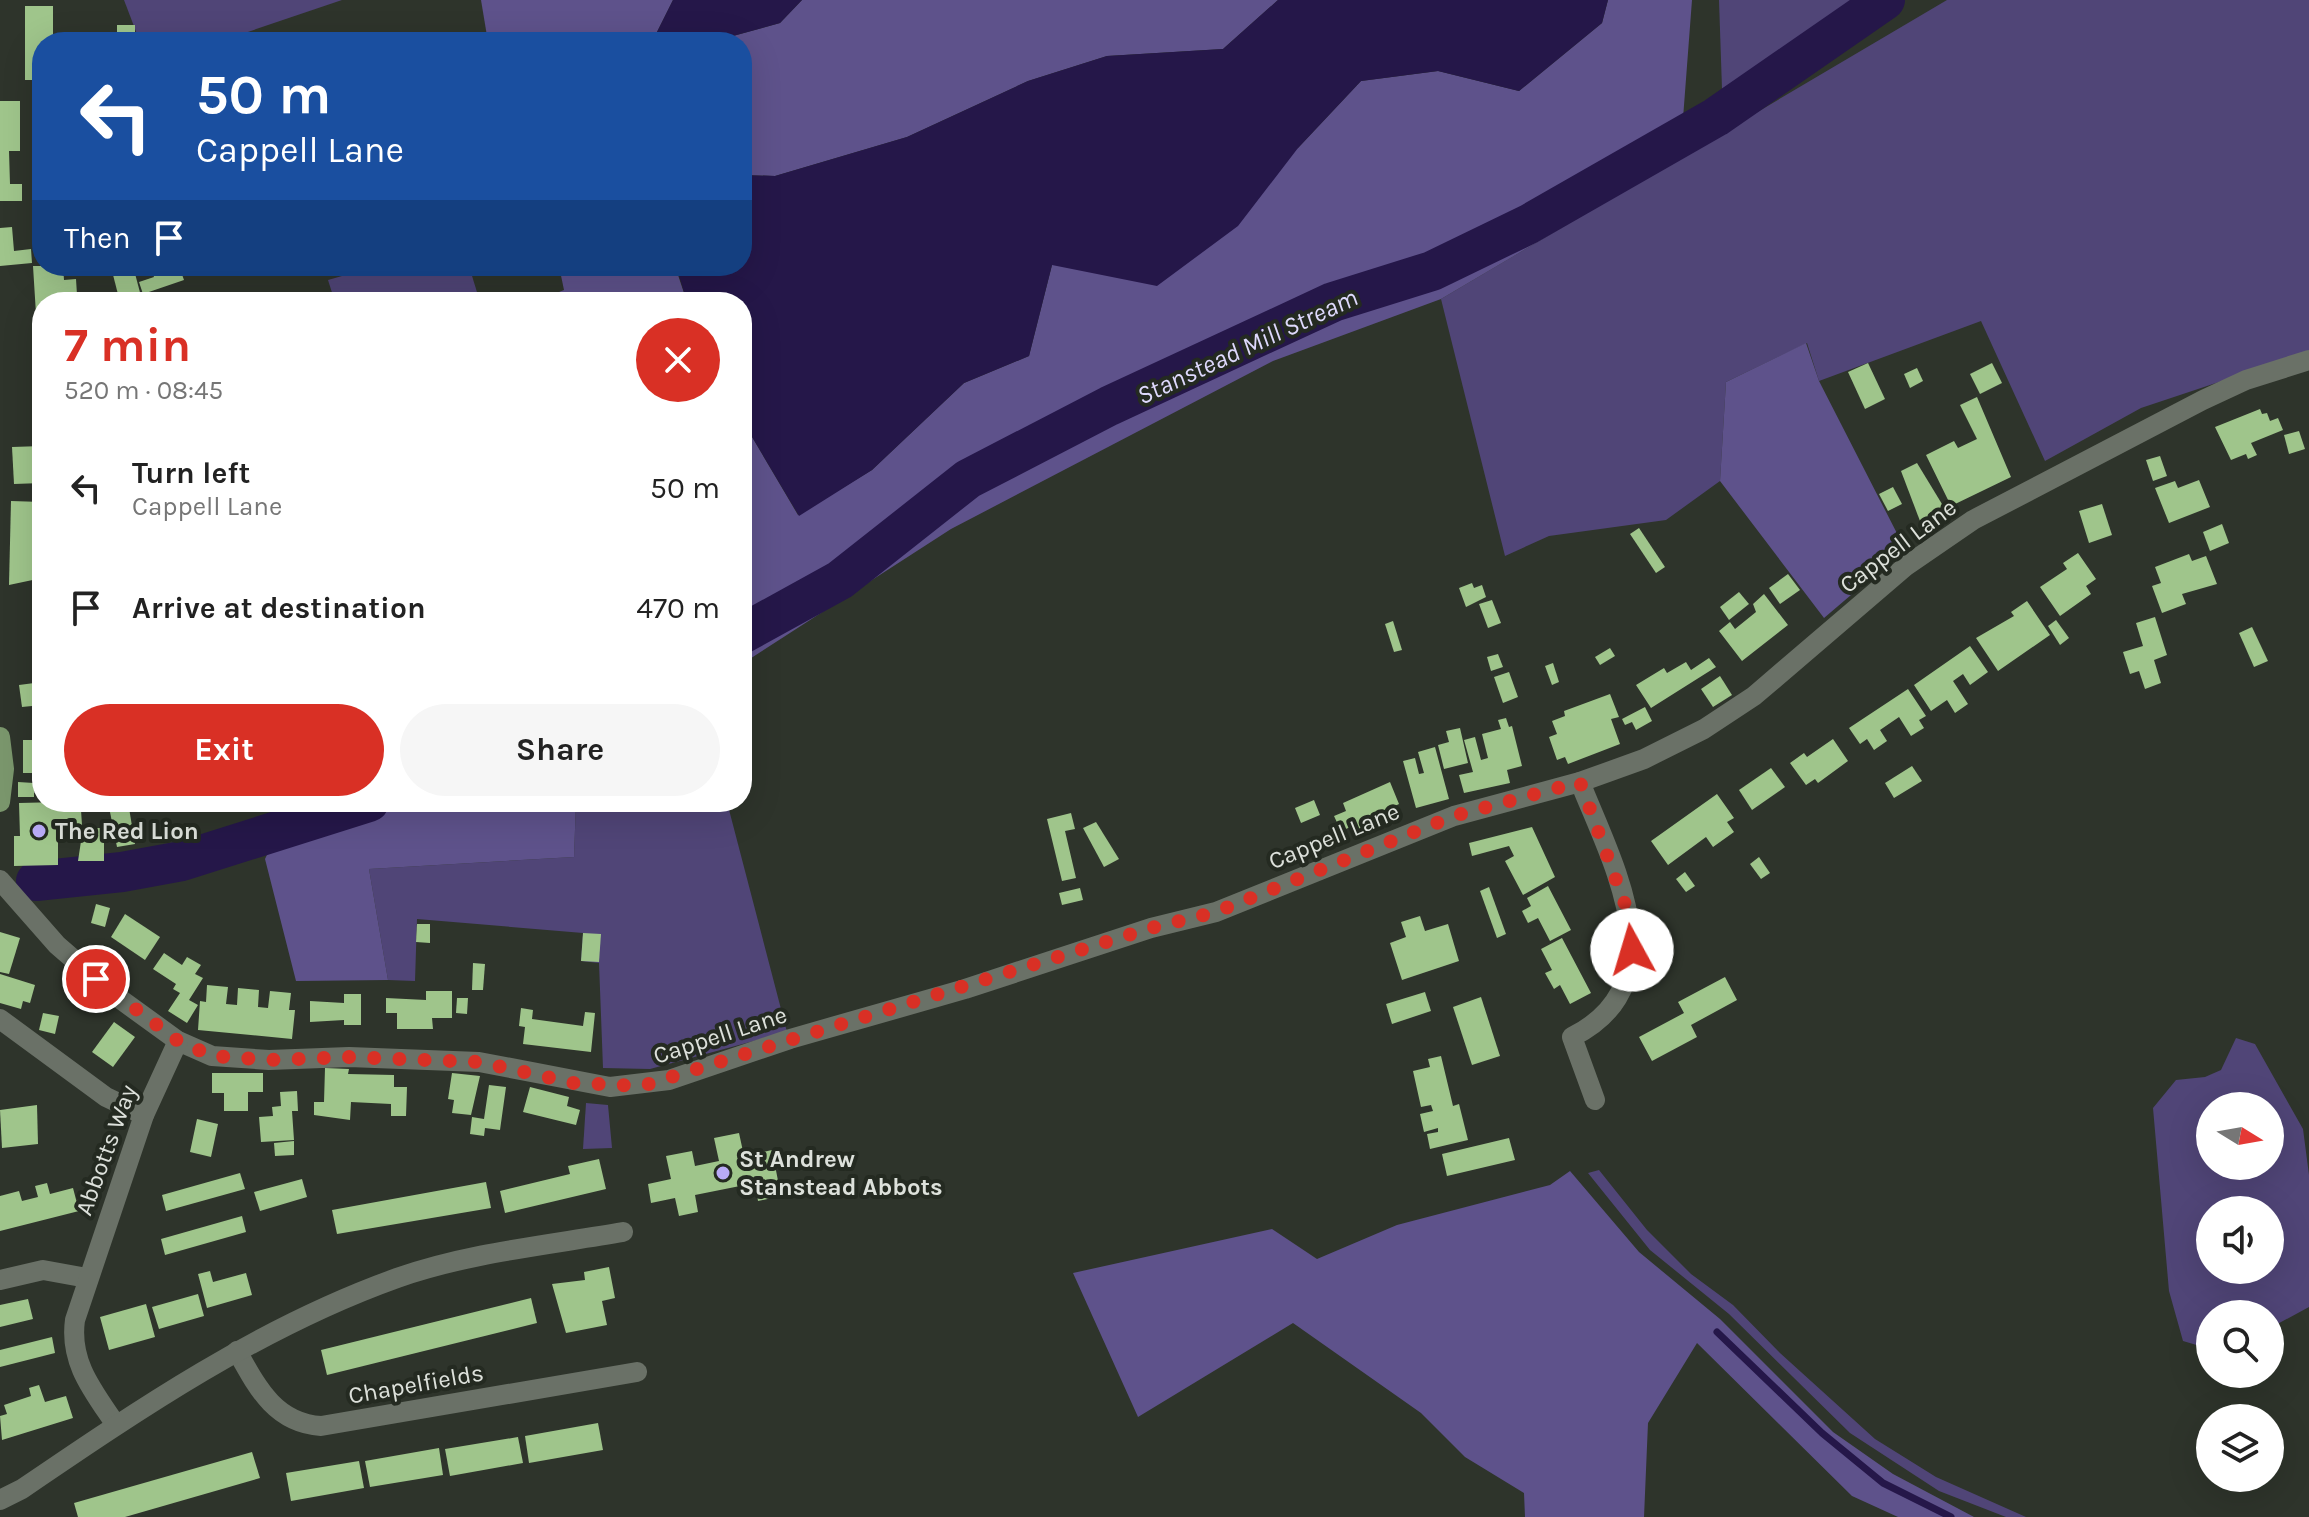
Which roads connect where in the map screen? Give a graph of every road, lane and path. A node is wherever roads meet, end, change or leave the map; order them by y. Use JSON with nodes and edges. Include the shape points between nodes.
{"nodes":[{"id":1,"x":2309,"y":360,"type":"edge"},
{"id":2,"x":0,"y":737,"type":"edge"},
{"id":3,"x":1580,"y":782,"type":"junction"},
{"id":4,"x":0,"y":802,"type":"edge"},
{"id":5,"x":0,"y":880,"type":"edge"},
{"id":6,"x":0,"y":1019,"type":"edge"},
{"id":7,"x":178,"y":1041,"type":"junction"},
{"id":8,"x":1595,"y":1100,"type":"dead end"},
{"id":9,"x":144,"y":1115,"type":"junction"},
{"id":10,"x":623,"y":1232,"type":"dead end"},
{"id":11,"x":87,"y":1278,"type":"junction"},
{"id":12,"x":0,"y":1280,"type":"edge"},
{"id":13,"x":237,"y":1351,"type":"junction"},
{"id":14,"x":637,"y":1372,"type":"dead end"},
{"id":15,"x":116,"y":1425,"type":"junction"},
{"id":16,"x":0,"y":1500,"type":"edge"}],
"edges":[{"from":1,"to":3,"type":"street","name":"Cappell Lane","via":[[2203,400],[1973,520],[1906,566],[1766,686],[1714,723],[1644,759]]},
{"from":2,"to":4,"type":"main road"},
{"from":3,"to":7,"type":"street","name":"Cappell Lane","via":[[1454,816],[1216,912],[642,1086],[574,1083],[479,1062],[212,1056]]},
{"from":3,"to":8,"type":"street","via":[[1633,934],[1629,964],[1613,1005],[1595,1026],[1572,1037]]},
{"from":5,"to":7,"type":"street","name":"Cappell Lane","via":[[57,945]]},
{"from":6,"to":9,"type":"street","via":[[106,1097]]},
{"from":7,"to":9,"type":"street","name":"Abbotts Way"},
{"from":9,"to":11,"type":"street","name":"Abbotts Way"},
{"from":10,"to":13,"type":"street","via":[[400,1277],[319,1309]]},
{"from":11,"to":12,"type":"street","via":[[43,1270]]},
{"from":11,"to":15,"type":"street","name":"Abbotts Way","via":[[75,1320],[74,1348],[83,1376]]},
{"from":13,"to":14,"type":"street","name":"Chapelfields","via":[[260,1392],[280,1412],[321,1426]]},
{"from":13,"to":15,"type":"street"},
{"from":15,"to":16,"type":"street"}]}
